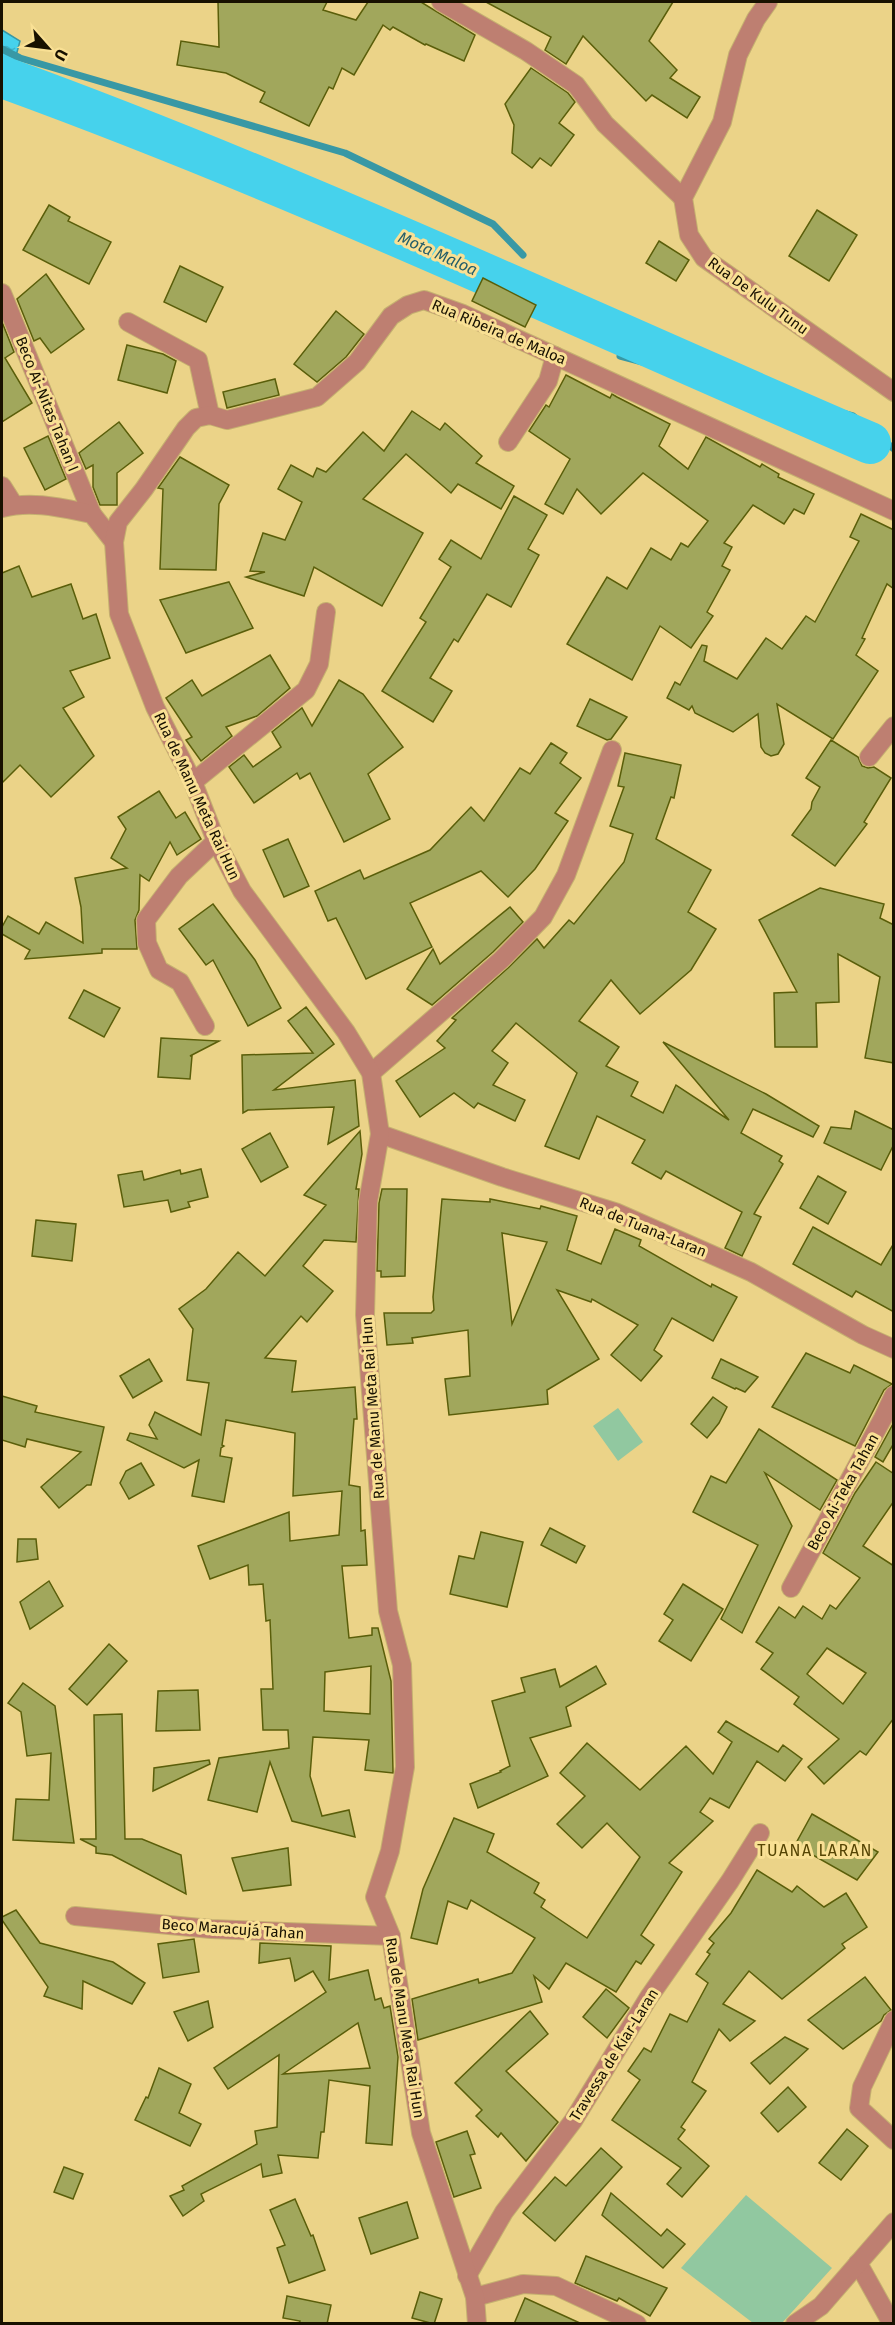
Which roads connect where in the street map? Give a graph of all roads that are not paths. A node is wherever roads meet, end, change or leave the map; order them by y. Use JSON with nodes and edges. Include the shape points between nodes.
{"nodes":[{"id":1,"x":441,"y":2,"type":"edge"},
{"id":2,"x":768,"y":2,"type":"edge"},
{"id":3,"x":683,"y":198,"type":"junction"},
{"id":4,"x":2,"y":293,"type":"edge"},
{"id":5,"x":128,"y":322,"type":"dead end"},
{"id":6,"x":555,"y":356,"type":"junction"},
{"id":7,"x":894,"y":392,"type":"edge"},
{"id":8,"x":210,"y":415,"type":"junction"},
{"id":9,"x":508,"y":442,"type":"dead end"},
{"id":10,"x":2,"y":486,"type":"edge"},
{"id":11,"x":8,"y":507,"type":"edge"},
{"id":12,"x":894,"y":511,"type":"edge"},
{"id":13,"x":92,"y":514,"type":"junction"},
{"id":14,"x":114,"y":542,"type":"junction"},
{"id":15,"x":326,"y":612,"type":"dead end"},
{"id":16,"x":894,"y":726,"type":"edge"},
{"id":17,"x":612,"y":750,"type":"dead end"},
{"id":18,"x":869,"y":757,"type":"dead end"},
{"id":19,"x":193,"y":782,"type":"junction"},
{"id":20,"x":216,"y":841,"type":"junction"},
{"id":21,"x":205,"y":1026,"type":"dead end"},
{"id":22,"x":370,"y":1073,"type":"junction"},
{"id":23,"x":380,"y":1134,"type":"junction"},
{"id":24,"x":894,"y":1349,"type":"edge"},
{"id":25,"x":894,"y":1395,"type":"edge"},
{"id":26,"x":791,"y":1588,"type":"dead end"},
{"id":27,"x":760,"y":1833,"type":"dead end"},
{"id":28,"x":75,"y":1916,"type":"dead end"},
{"id":29,"x":392,"y":1936,"type":"junction"},
{"id":30,"x":894,"y":2020,"type":"edge"},
{"id":31,"x":894,"y":2140,"type":"edge"},
{"id":32,"x":894,"y":2222,"type":"edge"},
{"id":33,"x":858,"y":2263,"type":"junction"},
{"id":34,"x":467,"y":2276,"type":"junction"},
{"id":35,"x":475,"y":2297,"type":"junction"},
{"id":36,"x":477,"y":2324,"type":"edge"},
{"id":37,"x":637,"y":2324,"type":"edge"},
{"id":38,"x":795,"y":2324,"type":"edge"},
{"id":39,"x":892,"y":2324,"type":"edge"}],
"edges":[{"from":1,"to":3,"type":"street","via":[[576,85],[605,124]]},
{"from":2,"to":3,"type":"street","via":[[738,55],[722,122]]},
{"from":3,"to":7,"type":"street","name":"Rua De Kulu Tunu","via":[[689,235],[704,258]]},
{"from":4,"to":13,"type":"street","name":"Beco Ai-Nitas Tahan I"},
{"from":5,"to":8,"type":"street","via":[[198,360]]},
{"from":6,"to":8,"type":"street","name":"Rua Ribeira de Maloa","via":[[424,300],[408,304],[391,316],[357,362],[317,397],[227,420]]},
{"from":6,"to":9,"type":"street","via":[[548,381]]},
{"from":6,"to":12,"type":"street","name":"Rua Ribeira de Maloa"},
{"from":8,"to":14,"type":"street","via":[[196,418],[186,429],[118,522]]},
{"from":10,"to":11,"type":"street"},
{"from":11,"to":13,"type":"street","via":[[44,505]]},
{"from":13,"to":14,"type":"street","name":"Beco Ai-Nitas Tahan I"},
{"from":14,"to":19,"type":"street","name":"Rua de Manu Meta Rai Hun","via":[[119,614],[155,707]]},
{"from":15,"to":19,"type":"street","via":[[319,664],[306,690]]},
{"from":16,"to":18,"type":"street"},
{"from":17,"to":22,"type":"street","via":[[566,875],[543,917],[501,960]]},
{"from":19,"to":20,"type":"street","name":"Rua de Manu Meta Rai Hun"},
{"from":20,"to":21,"type":"street","via":[[179,876],[146,920],[147,943],[159,970],[180,982]]},
{"from":20,"to":22,"type":"street","name":"Rua de Manu Meta Rai Hun","via":[[242,891],[346,1032]]},
{"from":22,"to":23,"type":"street","name":"Rua de Manu Meta Rai Hun"},
{"from":23,"to":24,"type":"street","name":"Rua de Tuana-Laran","via":[[615,1212],[752,1272]]},
{"from":23,"to":29,"type":"street","name":"Rua de Manu Meta Rai Hun","via":[[368,1202],[365,1315],[388,1611],[402,1665],[405,1767],[390,1851],[375,1897]]},
{"from":25,"to":26,"type":"street","name":"Beco Ai-Teka Tahan"},
{"from":27,"to":34,"type":"street","name":"Travessa de Kiar-Laran","via":[[649,1996],[573,2121],[504,2212]]},
{"from":28,"to":29,"type":"street","name":"Beco Maracujá Tahan","via":[[211,1929]]},
{"from":29,"to":34,"type":"street","name":"Rua de Manu Meta Rai Hun","via":[[421,2133]]},
{"from":30,"to":31,"type":"street","via":[[862,2087],[859,2108]]},
{"from":32,"to":33,"type":"street"},
{"from":33,"to":38,"type":"street","via":[[821,2306]]},
{"from":33,"to":39,"type":"street"},
{"from":34,"to":35,"type":"street","name":"Rua de Manu Meta Rai Hun"},
{"from":35,"to":36,"type":"street","name":"Rua de Manu Meta Rai Hun"},
{"from":35,"to":37,"type":"street","via":[[523,2284],[556,2286]]}]}
